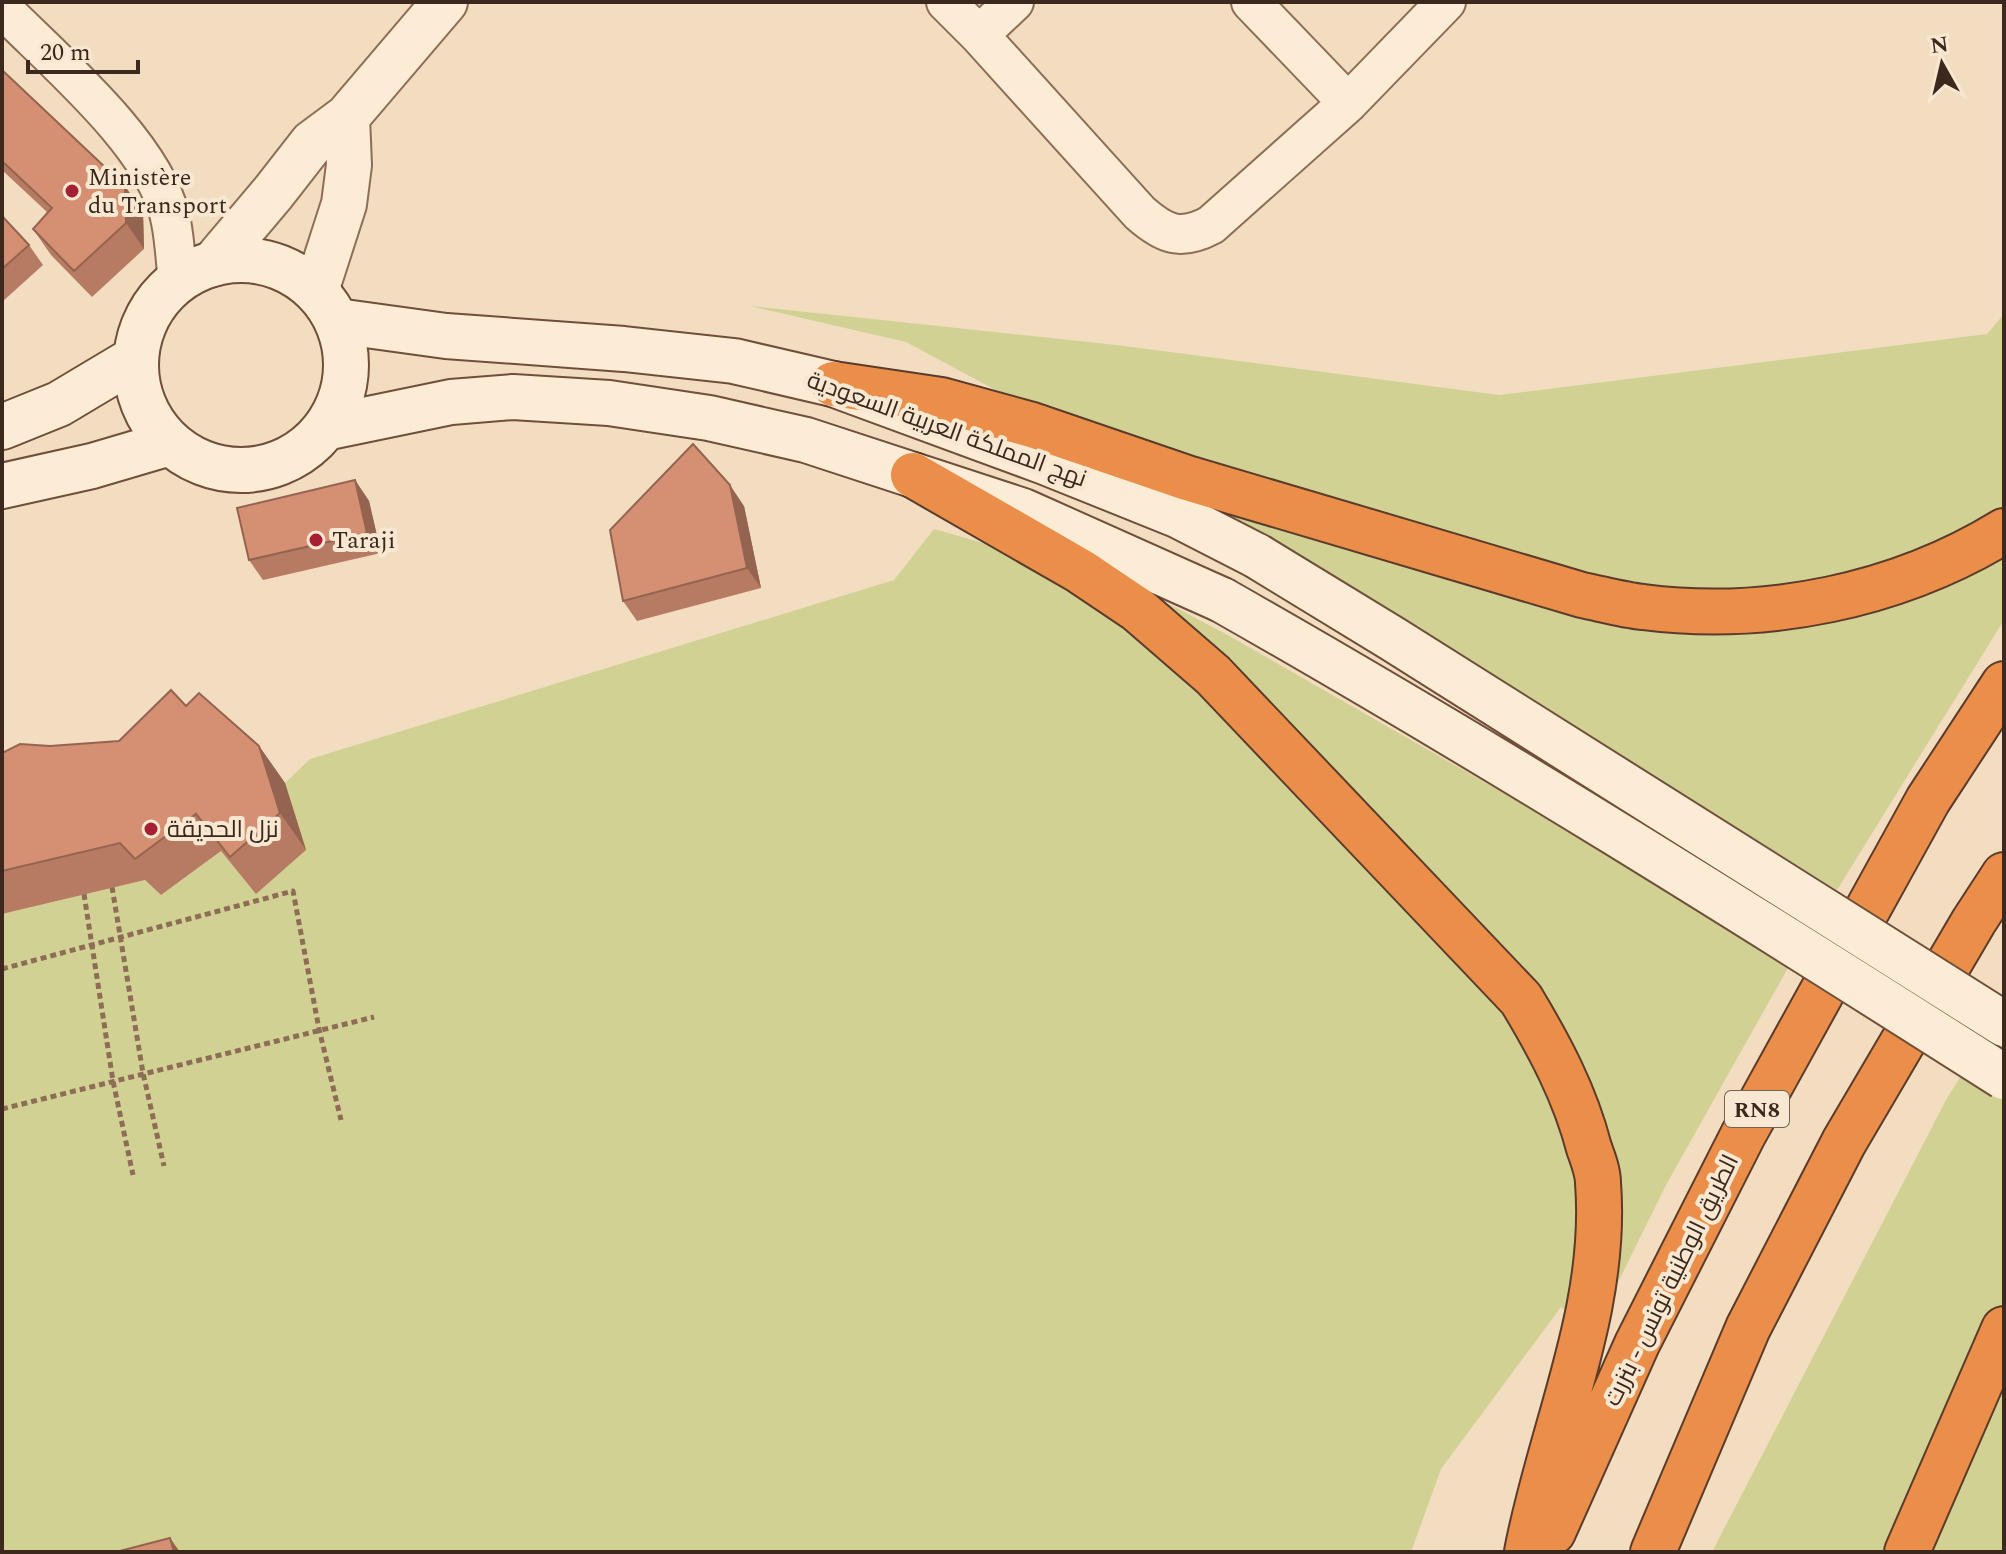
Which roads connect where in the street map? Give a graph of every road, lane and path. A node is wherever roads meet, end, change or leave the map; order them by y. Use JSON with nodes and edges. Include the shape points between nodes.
{"nodes":[{"id":1,"x":445,"y":2,"type":"edge"},
{"id":2,"x":946,"y":2,"type":"edge"},
{"id":3,"x":1014,"y":2,"type":"edge"},
{"id":4,"x":1251,"y":2,"type":"edge"},
{"id":5,"x":1446,"y":2,"type":"edge"},
{"id":6,"x":2,"y":8,"type":"edge"},
{"id":7,"x":979,"y":35,"type":"junction"},
{"id":8,"x":1348,"y":103,"type":"junction"},
{"id":9,"x":347,"y":117,"type":"junction"},
{"id":10,"x":195,"y":273,"type":"junction"},
{"id":11,"x":327,"y":306,"type":"junction"},
{"id":12,"x":136,"y":358,"type":"junction"},
{"id":13,"x":833,"y":384,"type":"junction"},
{"id":14,"x":2,"y":427,"type":"edge"},
{"id":15,"x":325,"y":428,"type":"junction"},
{"id":16,"x":170,"y":443,"type":"junction"},
{"id":17,"x":913,"y":475,"type":"junction"},
{"id":18,"x":2,"y":486,"type":"edge"},
{"id":19,"x":2004,"y":531,"type":"edge"},
{"id":20,"x":2004,"y":684,"type":"edge"},
{"id":21,"x":2004,"y":875,"type":"edge"},
{"id":22,"x":112,"y":887,"type":"edge"},
{"id":23,"x":84,"y":894,"type":"edge"},
{"id":24,"x":120,"y":937,"type":"junction"},
{"id":25,"x":92,"y":945,"type":"junction"},
{"id":26,"x":2,"y":969,"type":"edge"},
{"id":27,"x":374,"y":1017,"type":"dead end"},
{"id":28,"x":2004,"y":1024,"type":"edge"},
{"id":29,"x":319,"y":1029,"type":"junction"},
{"id":30,"x":143,"y":1073,"type":"junction"},
{"id":31,"x":2004,"y":1077,"type":"edge"},
{"id":32,"x":113,"y":1081,"type":"junction"},
{"id":33,"x":2,"y":1109,"type":"edge"},
{"id":34,"x":341,"y":1120,"type":"dead end"},
{"id":35,"x":164,"y":1166,"type":"dead end"},
{"id":36,"x":133,"y":1175,"type":"dead end"},
{"id":37,"x":2004,"y":1329,"type":"edge"},
{"id":38,"x":1527,"y":1552,"type":"edge"},
{"id":39,"x":1545,"y":1552,"type":"edge"},
{"id":40,"x":1653,"y":1552,"type":"edge"},
{"id":41,"x":1907,"y":1552,"type":"edge"}],
"edges":[{"from":1,"to":9,"type":"main road"},
{"from":2,"to":7,"type":"street"},
{"from":3,"to":7,"type":"street"},
{"from":4,"to":8,"type":"street"},
{"from":5,"to":8,"type":"street"},
{"from":6,"to":10,"type":"street","via":[[125,133],[155,179]]},
{"from":7,"to":8,"type":"street","via":[[1140,213],[1157,228],[1175,234],[1211,225]]},
{"from":9,"to":10,"type":"main road","via":[[312,143]]},
{"from":9,"to":11,"type":"main road","via":[[349,165]]},
{"from":10,"to":11,"type":"main road","name":"نهج المملكة العربية السعودية","via":[[240,260],[269,263],[294,275]]},
{"from":10,"to":12,"type":"main road","via":[[157,303],[142,329]]},
{"from":11,"to":13,"type":"main road","name":"نهج المملكة العربية السعودية","via":[[446,336],[734,361]]},
{"from":11,"to":15,"type":"main road","via":[[345,348],[346,376],[340,403]]},
{"from":12,"to":14,"type":"main road","via":[[59,404]]},
{"from":12,"to":16,"type":"main road","via":[[139,389],[150,418]]},
{"from":13,"to":19,"type":"highway","via":[[941,400],[1032,425],[1187,478],[1582,595],[1642,607],[1706,612],[1829,601],[1929,570]]},
{"from":13,"to":28,"type":"main road","name":"نهج المملكة العربية السعودية","bridge":true,"via":[[1177,515],[1257,556]]},
{"from":15,"to":16,"type":"main road","via":[[308,447],[261,468],[212,466]]},
{"from":15,"to":17,"type":"main road","via":[[451,402],[513,397],[609,403],[806,440]]},
{"from":16,"to":18,"type":"main road"},
{"from":17,"to":31,"type":"main road","bridge":true,"via":[[1023,511],[1222,600],[1403,702]]},
{"from":17,"to":38,"type":"highway","via":[[1080,571],[1138,610],[1213,675],[1521,999],[1554,1054],[1580,1114],[1598,1181],[1598,1244],[1578,1355]]},
{"from":20,"to":39,"type":"highway","name":"الطريق الوطنية تونس - بنزرت","number":"RN8","via":[[1928,800],[1743,1135],[1637,1344]]},
{"from":21,"to":40,"type":"highway","via":[[1844,1142],[1748,1328]]},
{"from":22,"to":24,"type":"path"},
{"from":23,"to":25,"type":"path"},
{"from":24,"to":25,"type":"path"},
{"from":24,"to":29,"type":"path","via":[[293,891]]},
{"from":24,"to":30,"type":"path"},
{"from":25,"to":26,"type":"path"},
{"from":25,"to":32,"type":"path"},
{"from":27,"to":29,"type":"path"},
{"from":29,"to":30,"type":"path"},
{"from":29,"to":34,"type":"path"},
{"from":30,"to":32,"type":"path"},
{"from":30,"to":35,"type":"path"},
{"from":32,"to":33,"type":"path"},
{"from":32,"to":36,"type":"path"},
{"from":37,"to":41,"type":"highway"}]}
